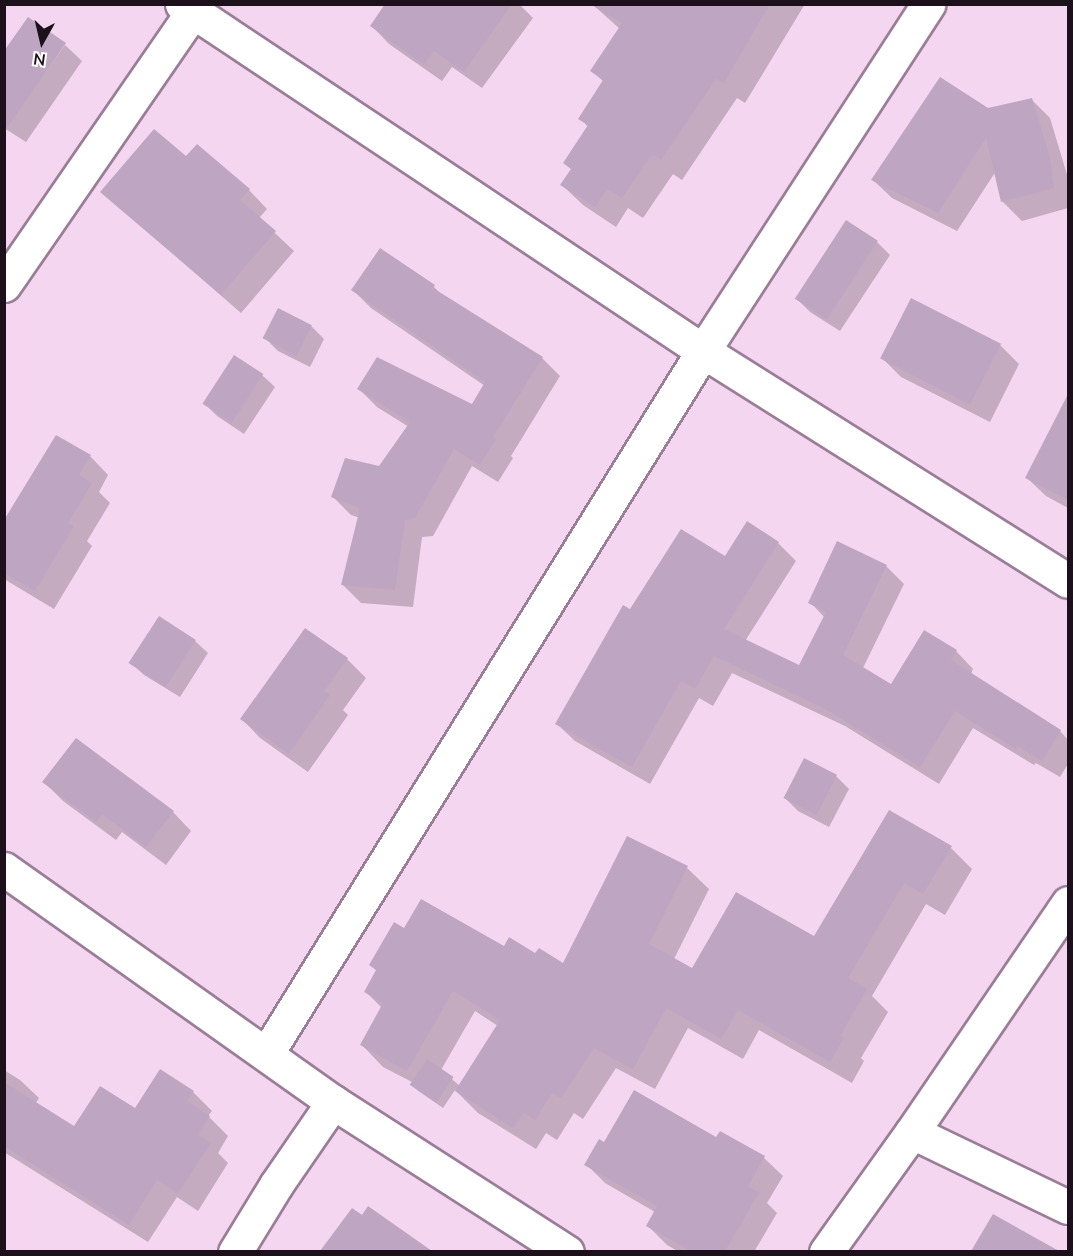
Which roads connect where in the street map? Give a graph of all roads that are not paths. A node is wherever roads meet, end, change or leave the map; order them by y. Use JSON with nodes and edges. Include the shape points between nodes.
{"nodes":[{"id":1,"x":928,"y":4,"type":"edge"},
{"id":2,"x":191,"y":7,"type":"edge"},
{"id":3,"x":4,"y":285,"type":"edge"},
{"id":4,"x":703,"y":351,"type":"junction"},
{"id":5,"x":1068,"y":581,"type":"edge"},
{"id":6,"x":4,"y":868,"type":"edge"},
{"id":7,"x":1068,"y":903,"type":"edge"},
{"id":8,"x":267,"y":1053,"type":"junction"},
{"id":9,"x":333,"y":1102,"type":"junction"},
{"id":10,"x":912,"y":1132,"type":"junction"},
{"id":11,"x":1068,"y":1207,"type":"edge"},
{"id":12,"x":235,"y":1251,"type":"edge"},
{"id":13,"x":567,"y":1251,"type":"edge"},
{"id":14,"x":825,"y":1251,"type":"edge"}],
"edges":[{"from":1,"to":4,"type":"street"},
{"from":2,"to":3,"type":"street"},
{"from":2,"to":4,"type":"street"},
{"from":4,"to":5,"type":"street"},
{"from":4,"to":8,"type":"street"},
{"from":6,"to":8,"type":"street"},
{"from":7,"to":10,"type":"street"},
{"from":8,"to":9,"type":"street"},
{"from":9,"to":12,"type":"street"},
{"from":9,"to":13,"type":"street"},
{"from":10,"to":11,"type":"street"},
{"from":10,"to":14,"type":"street"}]}
